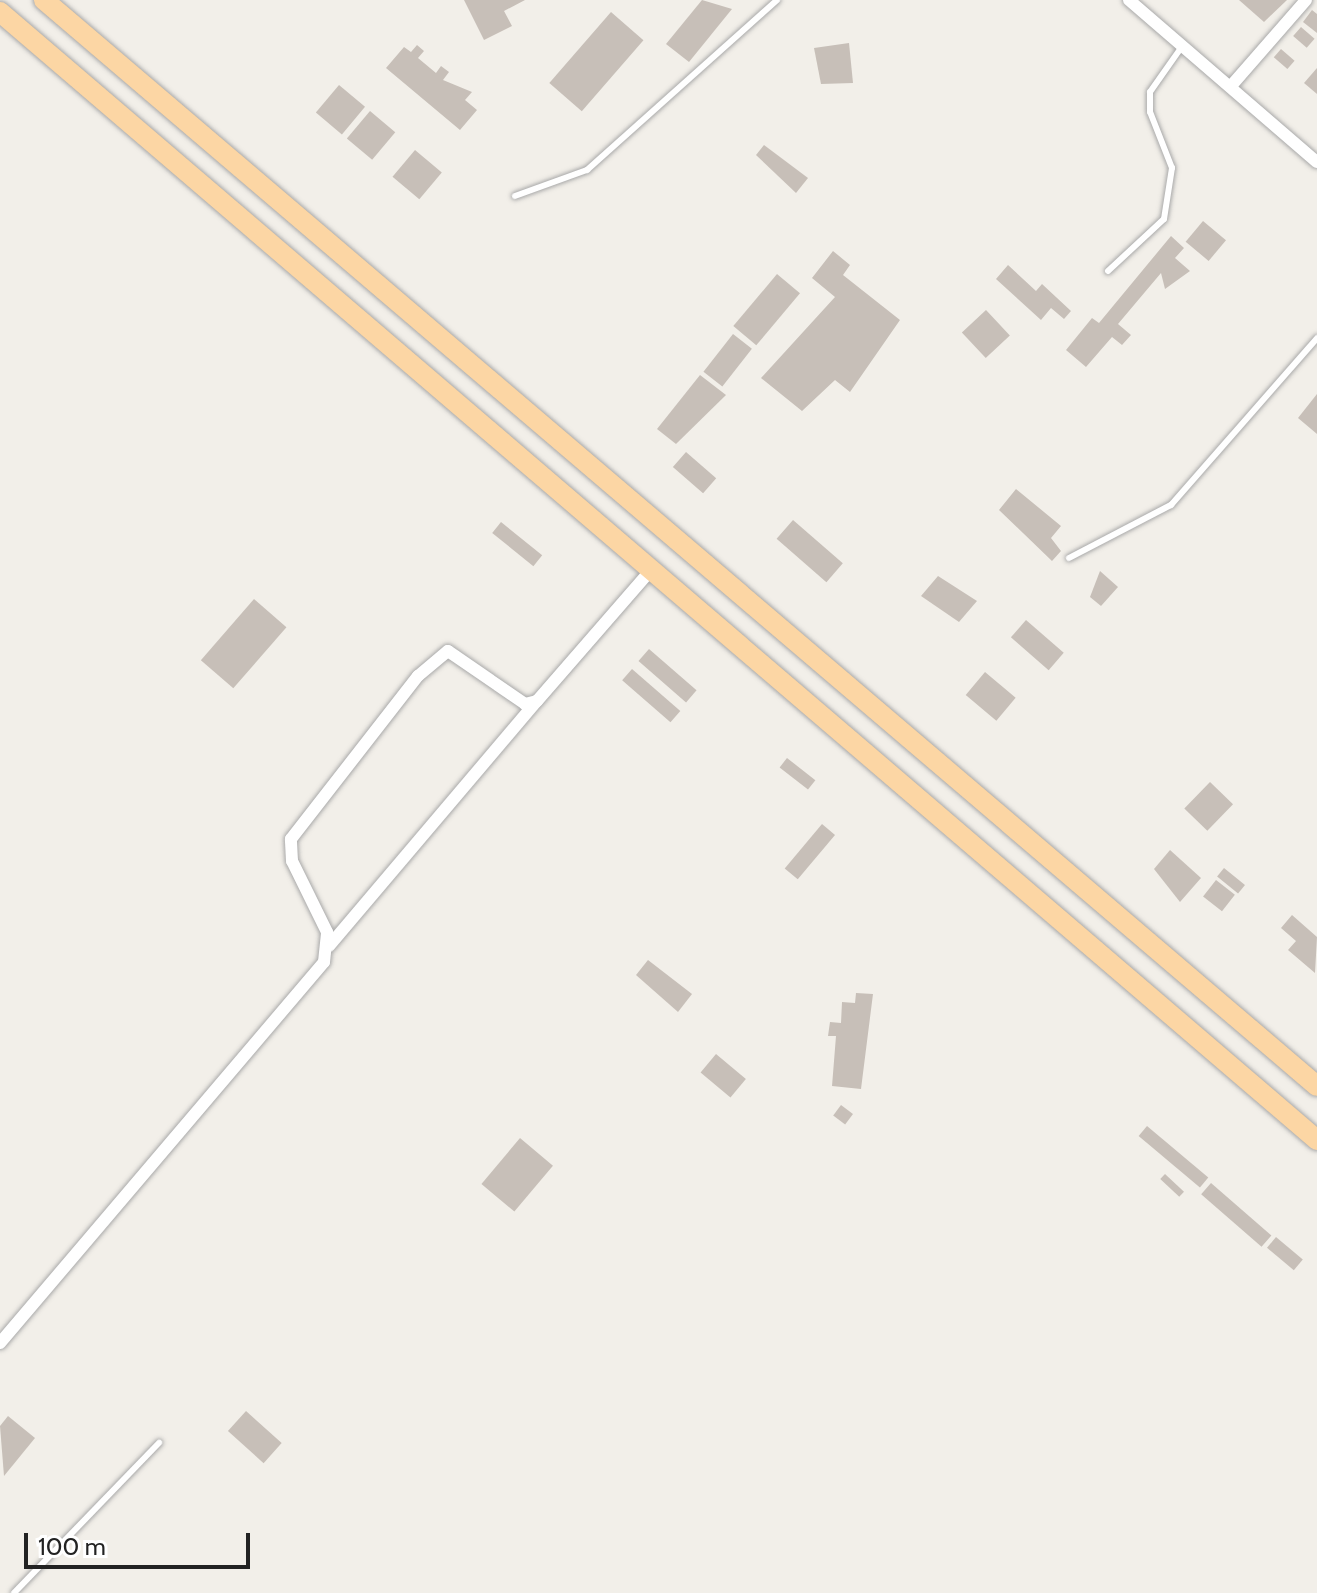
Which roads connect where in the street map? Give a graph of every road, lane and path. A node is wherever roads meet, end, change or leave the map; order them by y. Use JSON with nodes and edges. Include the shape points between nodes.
{"nodes":[{"id":1,"x":44,"y":0,"type":"edge"},
{"id":2,"x":777,"y":0,"type":"edge"},
{"id":3,"x":1129,"y":0,"type":"edge"},
{"id":4,"x":1306,"y":0,"type":"edge"},
{"id":5,"x":0,"y":12,"type":"edge"},
{"id":6,"x":1183,"y":45,"type":"junction"},
{"id":7,"x":1231,"y":86,"type":"junction"},
{"id":8,"x":1317,"y":162,"type":"edge"},
{"id":9,"x":515,"y":196,"type":"dead end"},
{"id":10,"x":1108,"y":271,"type":"dead end"},
{"id":11,"x":1317,"y":338,"type":"edge"},
{"id":12,"x":1069,"y":558,"type":"dead end"},
{"id":13,"x":649,"y":572,"type":"junction"},
{"id":14,"x":537,"y":701,"type":"junction"},
{"id":15,"x":329,"y":946,"type":"junction"},
{"id":16,"x":1317,"y":1086,"type":"edge"},
{"id":17,"x":1317,"y":1140,"type":"edge"},
{"id":18,"x":0,"y":1343,"type":"edge"},
{"id":19,"x":159,"y":1443,"type":"dead end"},
{"id":20,"x":14,"y":1593,"type":"edge"}],
"edges":[{"from":1,"to":16,"type":"main road"},
{"from":2,"to":9,"type":"lane","via":[[587,170]]},
{"from":3,"to":6,"type":"street"},
{"from":4,"to":7,"type":"street"},
{"from":5,"to":13,"type":"main road"},
{"from":6,"to":7,"type":"street"},
{"from":6,"to":10,"type":"lane","via":[[1150,92],[1150,112],[1172,168],[1164,219]]},
{"from":7,"to":8,"type":"street"},
{"from":11,"to":12,"type":"lane","via":[[1171,505]]},
{"from":13,"to":14,"type":"street"},
{"from":13,"to":17,"type":"main road"},
{"from":14,"to":15,"type":"street"},
{"from":14,"to":15,"type":"street","via":[[525,704],[448,651],[424,669],[291,839],[292,861],[310,887]]},
{"from":15,"to":18,"type":"street","via":[[270,1029]]},
{"from":19,"to":20,"type":"lane"}]}
